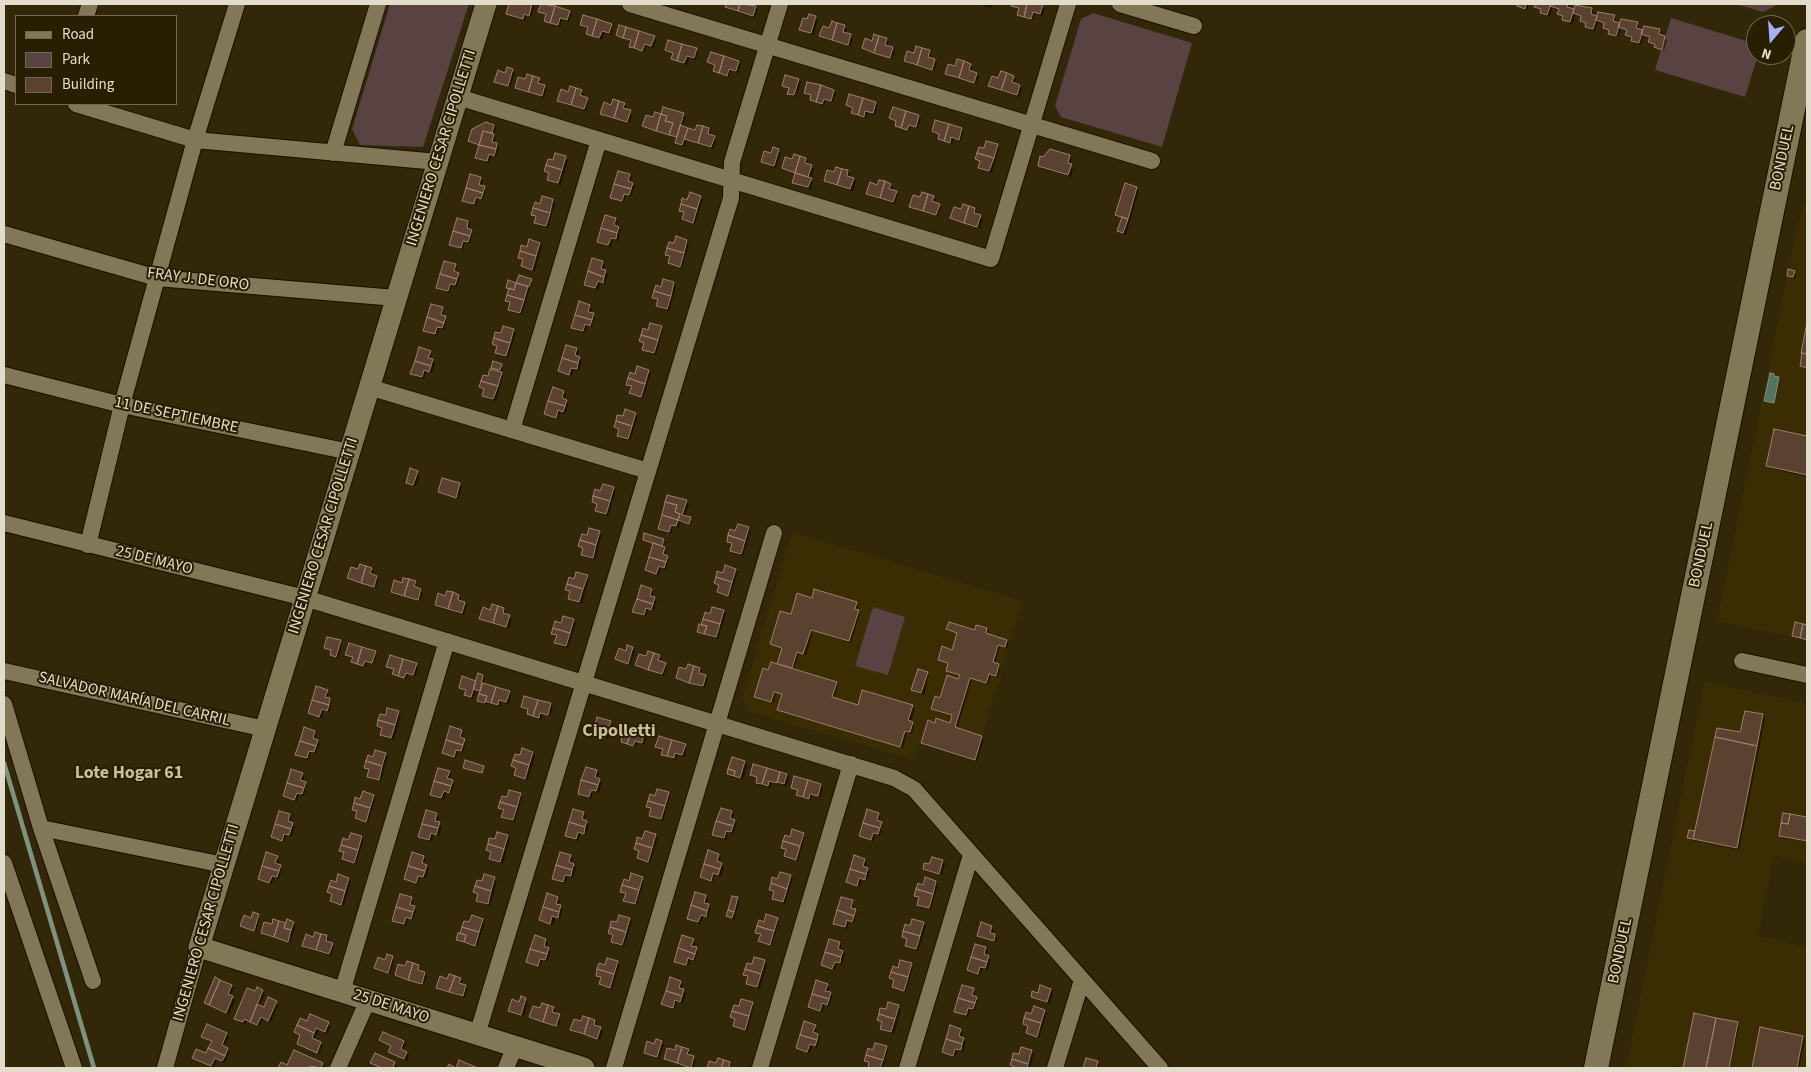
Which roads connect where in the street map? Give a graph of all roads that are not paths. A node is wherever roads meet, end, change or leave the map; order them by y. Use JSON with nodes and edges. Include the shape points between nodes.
{"nodes":[{"id":1,"x":237,"y":4,"type":"edge"},
{"id":2,"x":378,"y":4,"type":"edge"},
{"id":3,"x":486,"y":4,"type":"edge"},
{"id":4,"x":630,"y":4,"type":"edge"},
{"id":5,"x":780,"y":4,"type":"edge"},
{"id":6,"x":1068,"y":4,"type":"edge"},
{"id":7,"x":1120,"y":4,"type":"edge"},
{"id":8,"x":1194,"y":26,"type":"dead end"},
{"id":9,"x":1807,"y":41,"type":"edge"},
{"id":10,"x":768,"y":45,"type":"junction"},
{"id":11,"x":458,"y":97,"type":"junction"},
{"id":12,"x":79,"y":105,"type":"edge"},
{"id":13,"x":1031,"y":125,"type":"junction"},
{"id":14,"x":195,"y":140,"type":"junction"},
{"id":15,"x":599,"y":140,"type":"junction"},
{"id":16,"x":332,"y":153,"type":"junction"},
{"id":17,"x":1152,"y":161,"type":"dead end"},
{"id":18,"x":438,"y":162,"type":"junction"},
{"id":19,"x":732,"y":180,"type":"junction"},
{"id":20,"x":4,"y":234,"type":"edge"},
{"id":21,"x":157,"y":278,"type":"junction"},
{"id":22,"x":396,"y":298,"type":"junction"},
{"id":23,"x":4,"y":375,"type":"edge"},
{"id":24,"x":369,"y":388,"type":"junction"},
{"id":25,"x":122,"y":405,"type":"junction"},
{"id":26,"x":512,"y":430,"type":"junction"},
{"id":27,"x":350,"y":452,"type":"junction"},
{"id":28,"x":648,"y":471,"type":"junction"},
{"id":29,"x":4,"y":523,"type":"edge"},
{"id":30,"x":774,"y":533,"type":"dead end"},
{"id":31,"x":88,"y":545,"type":"junction"},
{"id":32,"x":305,"y":598,"type":"junction"},
{"id":33,"x":447,"y":641,"type":"junction"},
{"id":34,"x":1742,"y":661,"type":"dead end"},
{"id":35,"x":4,"y":671,"type":"edge"},
{"id":36,"x":1807,"y":674,"type":"edge"},
{"id":37,"x":584,"y":683,"type":"junction"},
{"id":38,"x":4,"y":704,"type":"edge"},
{"id":39,"x":717,"y":723,"type":"junction"},
{"id":40,"x":265,"y":729,"type":"junction"},
{"id":41,"x":850,"y":764,"type":"junction"},
{"id":42,"x":41,"y":828,"type":"junction"},
{"id":43,"x":972,"y":855,"type":"junction"},
{"id":44,"x":4,"y":864,"type":"edge"},
{"id":45,"x":224,"y":865,"type":"junction"},
{"id":46,"x":8,"y":889,"type":"edge"},
{"id":47,"x":198,"y":947,"type":"junction"},
{"id":48,"x":1082,"y":980,"type":"junction"},
{"id":49,"x":93,"y":981,"type":"dead end"},
{"id":50,"x":342,"y":992,"type":"junction"},
{"id":51,"x":368,"y":1000,"type":"junction"},
{"id":52,"x":477,"y":1035,"type":"junction"},
{"id":53,"x":515,"y":1046,"type":"junction"},
{"id":54,"x":74,"y":1068,"type":"edge"},
{"id":55,"x":165,"y":1068,"type":"edge"},
{"id":56,"x":338,"y":1068,"type":"edge"},
{"id":57,"x":506,"y":1068,"type":"edge"},
{"id":58,"x":584,"y":1068,"type":"edge"},
{"id":59,"x":614,"y":1068,"type":"edge"},
{"id":60,"x":760,"y":1068,"type":"edge"},
{"id":61,"x":907,"y":1068,"type":"edge"},
{"id":62,"x":1055,"y":1068,"type":"edge"},
{"id":63,"x":1160,"y":1068,"type":"edge"},
{"id":64,"x":1596,"y":1068,"type":"edge"}],
"edges":[{"from":1,"to":14,"type":"street"},
{"from":2,"to":16,"type":"street"},
{"from":3,"to":11,"type":"street","name":"INGENIERO CESAR CIPOLLETTI"},
{"from":4,"to":10,"type":"street"},
{"from":5,"to":10,"type":"street"},
{"from":6,"to":13,"type":"street"},
{"from":7,"to":8,"type":"street"},
{"from":9,"to":64,"type":"main road","name":"BONDUEL"},
{"from":10,"to":13,"type":"street"},
{"from":10,"to":19,"type":"street","via":[[732,162]]},
{"from":11,"to":15,"type":"street"},
{"from":11,"to":18,"type":"street","name":"INGENIERO CESAR CIPOLLETTI"},
{"from":12,"to":14,"type":"street"},
{"from":13,"to":17,"type":"street"},
{"from":13,"to":19,"type":"street","via":[[991,259]]},
{"from":14,"to":16,"type":"street"},
{"from":14,"to":21,"type":"street"},
{"from":15,"to":19,"type":"street"},
{"from":15,"to":26,"type":"street"},
{"from":16,"to":18,"type":"street"},
{"from":18,"to":22,"type":"street","name":"INGENIERO CESAR CIPOLLETTI"},
{"from":19,"to":28,"type":"street","via":[[731,198]]},
{"from":20,"to":21,"type":"street","name":"FRAY J. DE ORO"},
{"from":21,"to":22,"type":"street","name":"FRAY J. DE ORO"},
{"from":21,"to":25,"type":"street"},
{"from":22,"to":24,"type":"street","name":"INGENIERO CESAR CIPOLLETTI"},
{"from":23,"to":25,"type":"street","name":"11 DE SEPTIEMBRE"},
{"from":24,"to":26,"type":"street"},
{"from":24,"to":27,"type":"street","name":"INGENIERO CESAR CIPOLLETTI"},
{"from":25,"to":27,"type":"street","name":"11 DE SEPTIEMBRE"},
{"from":25,"to":31,"type":"street"},
{"from":26,"to":28,"type":"street"},
{"from":27,"to":32,"type":"street","name":"INGENIERO CESAR CIPOLLETTI"},
{"from":28,"to":37,"type":"street"},
{"from":29,"to":31,"type":"street","name":"25 DE MAYO"},
{"from":30,"to":39,"type":"street"},
{"from":31,"to":32,"type":"street","name":"25 DE MAYO"},
{"from":32,"to":33,"type":"street","name":"25 DE MAYO"},
{"from":32,"to":40,"type":"street","name":"INGENIERO CESAR CIPOLLETTI"},
{"from":33,"to":37,"type":"street","name":"25 DE MAYO"},
{"from":33,"to":50,"type":"street"},
{"from":34,"to":36,"type":"street"},
{"from":35,"to":40,"type":"street","name":"SALVADOR MARÍA DEL CARRIL"},
{"from":37,"to":39,"type":"street","name":"25 DE MAYO"},
{"from":37,"to":52,"type":"street"},
{"from":38,"to":42,"type":"street"},
{"from":39,"to":41,"type":"street","name":"25 DE MAYO"},
{"from":39,"to":59,"type":"street"},
{"from":40,"to":45,"type":"street","name":"INGENIERO CESAR CIPOLLETTI"},
{"from":41,"to":43,"type":"street","name":"25 DE MAYO","via":[[894,778],[914,789]]},
{"from":41,"to":60,"type":"street"},
{"from":42,"to":45,"type":"street"},
{"from":42,"to":49,"type":"street"},
{"from":43,"to":48,"type":"street","name":"25 DE MAYO"},
{"from":43,"to":61,"type":"street"},
{"from":44,"to":46,"type":"street"},
{"from":45,"to":47,"type":"street","name":"INGENIERO CESAR CIPOLLETTI"},
{"from":46,"to":54,"type":"street"},
{"from":47,"to":50,"type":"street","name":"25 DE MAYO"},
{"from":47,"to":55,"type":"street","name":"INGENIERO CESAR CIPOLLETTI"},
{"from":48,"to":62,"type":"street"},
{"from":48,"to":63,"type":"street","name":"25 DE MAYO"},
{"from":50,"to":51,"type":"street","name":"25 DE MAYO"},
{"from":51,"to":52,"type":"street","name":"25 DE MAYO"},
{"from":51,"to":56,"type":"street"},
{"from":52,"to":53,"type":"street","name":"25 DE MAYO"},
{"from":53,"to":57,"type":"street"},
{"from":53,"to":58,"type":"street","name":"25 DE MAYO"}]}
